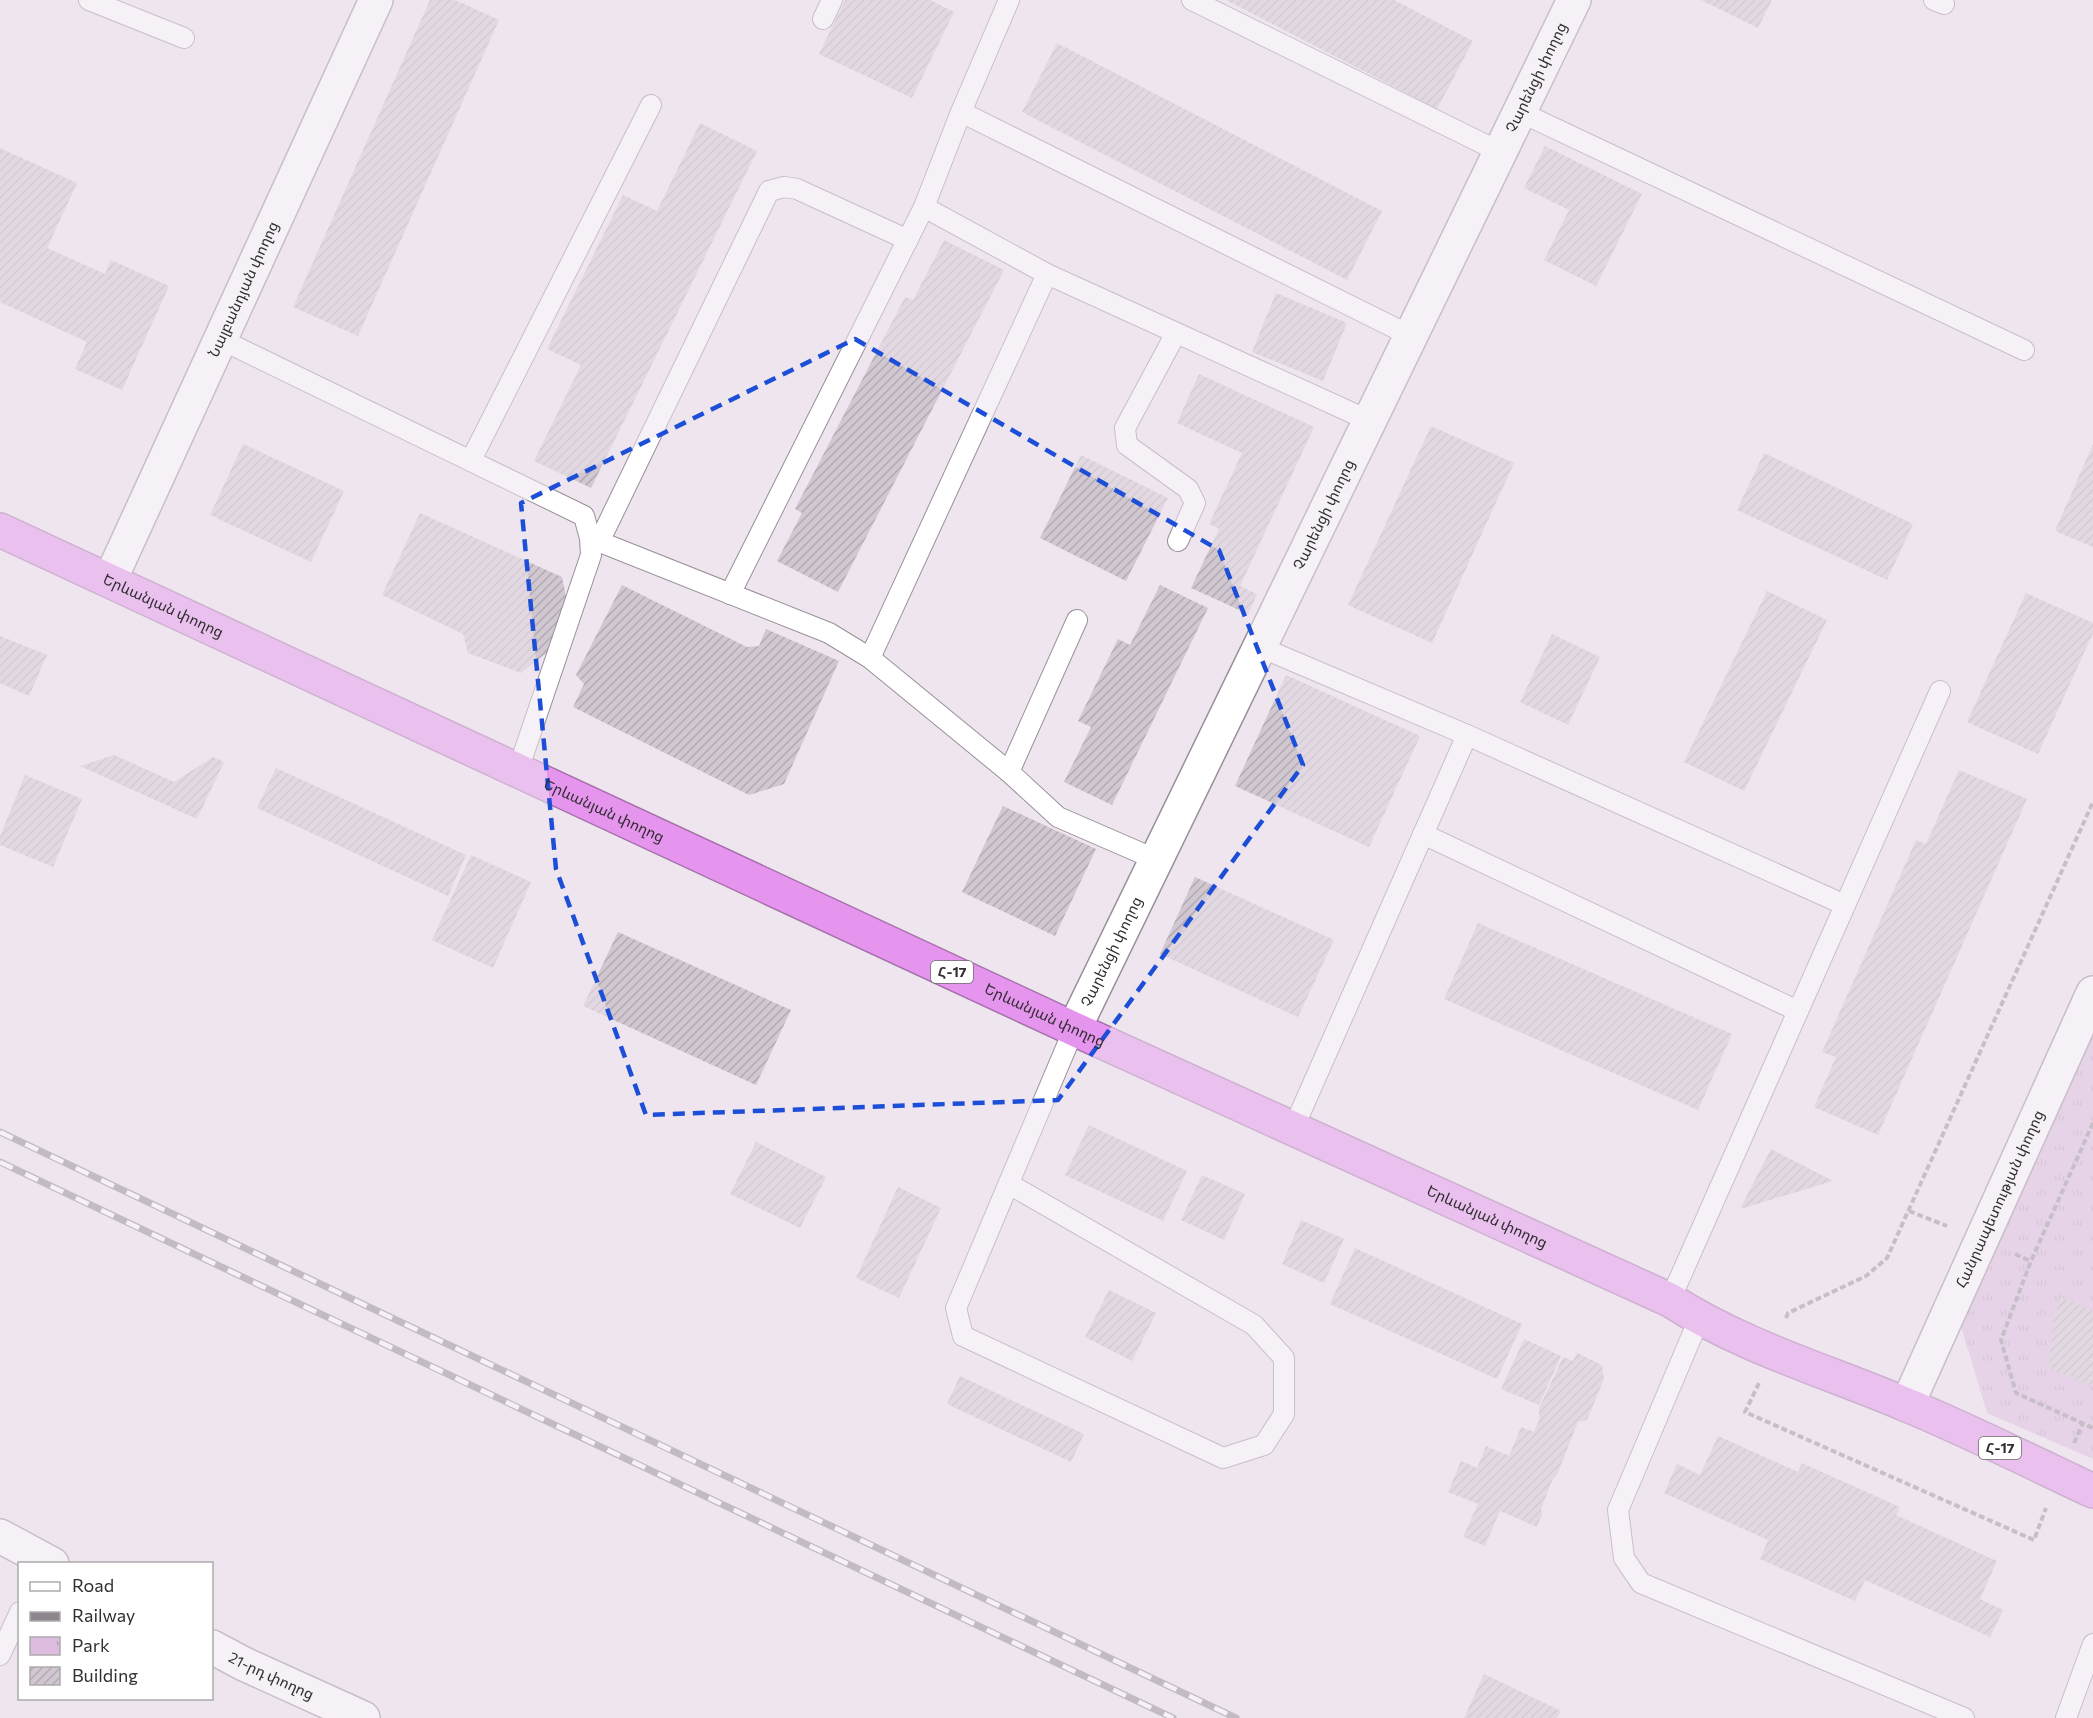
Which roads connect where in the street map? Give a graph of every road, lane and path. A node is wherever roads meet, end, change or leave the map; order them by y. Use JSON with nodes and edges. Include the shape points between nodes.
{"nodes":[{"id":1,"x":89,"y":0,"type":"edge"},
{"id":2,"x":376,"y":0,"type":"edge"},
{"id":3,"x":832,"y":0,"type":"edge"},
{"id":4,"x":1009,"y":0,"type":"edge"},
{"id":5,"x":1192,"y":0,"type":"edge"},
{"id":6,"x":1574,"y":0,"type":"edge"},
{"id":7,"x":823,"y":19,"type":"dead end"},
{"id":8,"x":184,"y":38,"type":"dead end"},
{"id":9,"x":651,"y":105,"type":"dead end"},
{"id":10,"x":961,"y":112,"type":"junction"},
{"id":11,"x":1520,"y":112,"type":"junction"},
{"id":12,"x":1500,"y":152,"type":"junction"},
{"id":13,"x":924,"y":207,"type":"junction"},
{"id":14,"x":908,"y":240,"type":"junction"},
{"id":15,"x":1047,"y":274,"type":"junction"},
{"id":16,"x":1176,"y":333,"type":"junction"},
{"id":17,"x":1411,"y":336,"type":"junction"},
{"id":18,"x":222,"y":339,"type":"junction"},
{"id":19,"x":2024,"y":350,"type":"dead end"},
{"id":20,"x":1370,"y":421,"type":"junction"},
{"id":21,"x":471,"y":460,"type":"junction"},
{"id":22,"x":0,"y":530,"type":"edge"},
{"id":23,"x":595,"y":540,"type":"junction"},
{"id":24,"x":1178,"y":541,"type":"dead end"},
{"id":25,"x":110,"y":580,"type":"junction"},
{"id":26,"x":730,"y":594,"type":"junction"},
{"id":27,"x":1077,"y":620,"type":"dead end"},
{"id":28,"x":1260,"y":647,"type":"junction"},
{"id":29,"x":870,"y":658,"type":"junction"},
{"id":30,"x":1940,"y":691,"type":"dead end"},
{"id":31,"x":1467,"y":735,"type":"junction"},
{"id":32,"x":518,"y":770,"type":"junction"},
{"id":33,"x":1009,"y":772,"type":"junction"},
{"id":34,"x":2093,"y":802,"type":"edge"},
{"id":35,"x":1423,"y":834,"type":"junction"},
{"id":36,"x":1156,"y":860,"type":"junction"},
{"id":37,"x":1845,"y":905,"type":"junction"},
{"id":38,"x":2093,"y":993,"type":"edge"},
{"id":39,"x":1798,"y":1011,"type":"junction"},
{"id":40,"x":1074,"y":1029,"type":"junction"},
{"id":41,"x":2093,"y":1123,"type":"edge"},
{"id":42,"x":1293,"y":1129,"type":"junction"},
{"id":43,"x":1009,"y":1184,"type":"junction"},
{"id":44,"x":1670,"y":1300,"type":"junction"},
{"id":45,"x":1699,"y":1319,"type":"junction"},
{"id":46,"x":1773,"y":1353,"type":"junction"},
{"id":47,"x":1907,"y":1405,"type":"junction"},
{"id":48,"x":2093,"y":1428,"type":"edge"},
{"id":49,"x":2093,"y":1491,"type":"edge"},
{"id":50,"x":0,"y":1536,"type":"edge"},
{"id":51,"x":2034,"y":1540,"type":"dead end"},
{"id":52,"x":46,"y":1562,"type":"edge"},
{"id":53,"x":18,"y":1616,"type":"edge"},
{"id":54,"x":2093,"y":1644,"type":"edge"},
{"id":55,"x":213,"y":1648,"type":"edge"},
{"id":56,"x":0,"y":1655,"type":"edge"},
{"id":57,"x":363,"y":1718,"type":"edge"},
{"id":58,"x":1964,"y":1718,"type":"edge"},
{"id":59,"x":2066,"y":1718,"type":"edge"}],
"edges":[{"from":1,"to":8,"type":"lane"},
{"from":2,"to":18,"type":"street","name":"Նալբանդյան փողոց"},
{"from":3,"to":7,"type":"lane"},
{"from":4,"to":10,"type":"lane"},
{"from":5,"to":12,"type":"lane"},
{"from":6,"to":11,"type":"street","name":"Չարենցի փողոց"},
{"from":9,"to":21,"type":"lane"},
{"from":10,"to":13,"type":"lane"},
{"from":10,"to":17,"type":"lane"},
{"from":11,"to":12,"type":"street","name":"Չարենցի փողոց"},
{"from":11,"to":19,"type":"lane"},
{"from":12,"to":17,"type":"street","name":"Չարենցի փողոց"},
{"from":13,"to":14,"type":"lane"},
{"from":13,"to":15,"type":"lane"},
{"from":14,"to":23,"type":"lane","via":[[797,189],[769,190]]},
{"from":14,"to":26,"type":"lane"},
{"from":15,"to":16,"type":"lane"},
{"from":15,"to":29,"type":"lane"},
{"from":16,"to":20,"type":"lane"},
{"from":16,"to":24,"type":"lane","via":[[1125,429],[1127,445],[1188,489],[1195,503]]},
{"from":17,"to":20,"type":"street","name":"Չարենցի փողոց"},
{"from":18,"to":21,"type":"lane"},
{"from":18,"to":25,"type":"street","name":"Նալբանդյան փողոց"},
{"from":20,"to":28,"type":"street","name":"Չարենցի փողոց"},
{"from":21,"to":23,"type":"lane","via":[[585,516]]},
{"from":22,"to":25,"type":"highway","name":"Երևանյան փողոց","number":"Հ-17"},
{"from":23,"to":26,"type":"lane"},
{"from":23,"to":32,"type":"lane"},
{"from":25,"to":32,"type":"highway","name":"Երևանյան փողոց","number":"Հ-17"},
{"from":26,"to":29,"type":"lane","via":[[829,633]]},
{"from":27,"to":33,"type":"lane"},
{"from":28,"to":31,"type":"lane"},
{"from":28,"to":36,"type":"street","name":"Չարենցի փողոց"},
{"from":29,"to":33,"type":"lane"},
{"from":30,"to":37,"type":"lane"},
{"from":31,"to":35,"type":"lane"},
{"from":31,"to":37,"type":"lane"},
{"from":32,"to":40,"type":"highway","name":"Երևանյան փողոց","number":"Հ-17"},
{"from":33,"to":36,"type":"lane","via":[[1058,817]]},
{"from":34,"to":46,"type":"path","via":[[1887,1258],[1866,1276],[1788,1313]]},
{"from":35,"to":39,"type":"lane"},
{"from":35,"to":42,"type":"lane"},
{"from":36,"to":40,"type":"street","name":"Չարենցի փողոց"},
{"from":37,"to":39,"type":"lane"},
{"from":38,"to":47,"type":"street","name":"Հանրապետության փողոց"},
{"from":39,"to":44,"type":"lane"},
{"from":40,"to":42,"type":"highway","name":"Երևանյան փողոց","number":"Հ-17"},
{"from":40,"to":43,"type":"lane"},
{"from":41,"to":48,"type":"path","via":[[2031,1261],[2001,1340],[2016,1393]]},
{"from":42,"to":44,"type":"highway","name":"Երևանյան փողոց","number":"Հ-17"},
{"from":43,"to":43,"type":"lane","via":[[1254,1325],[1284,1358],[1284,1414],[1264,1445],[1223,1458],[963,1336],[956,1308]]},
{"from":44,"to":45,"type":"highway","name":"Երևանյան փողոց","number":"Հ-17"},
{"from":45,"to":46,"type":"highway","name":"Երևանյան փողոց","number":"Հ-17"},
{"from":45,"to":58,"type":"lane","via":[[1618,1510],[1624,1558],[1641,1584]]},
{"from":46,"to":47,"type":"highway","name":"Երևանյան փողոց","number":"Հ-17"},
{"from":46,"to":51,"type":"path","via":[[1745,1412]]},
{"from":47,"to":49,"type":"highway","name":"Երևանյան փողոց","number":"Հ-17"},
{"from":50,"to":52,"type":"street"},
{"from":53,"to":56,"type":"lane"},
{"from":54,"to":59,"type":"lane"},
{"from":55,"to":57,"type":"street","name":"21-րդ փողոց"}]}
